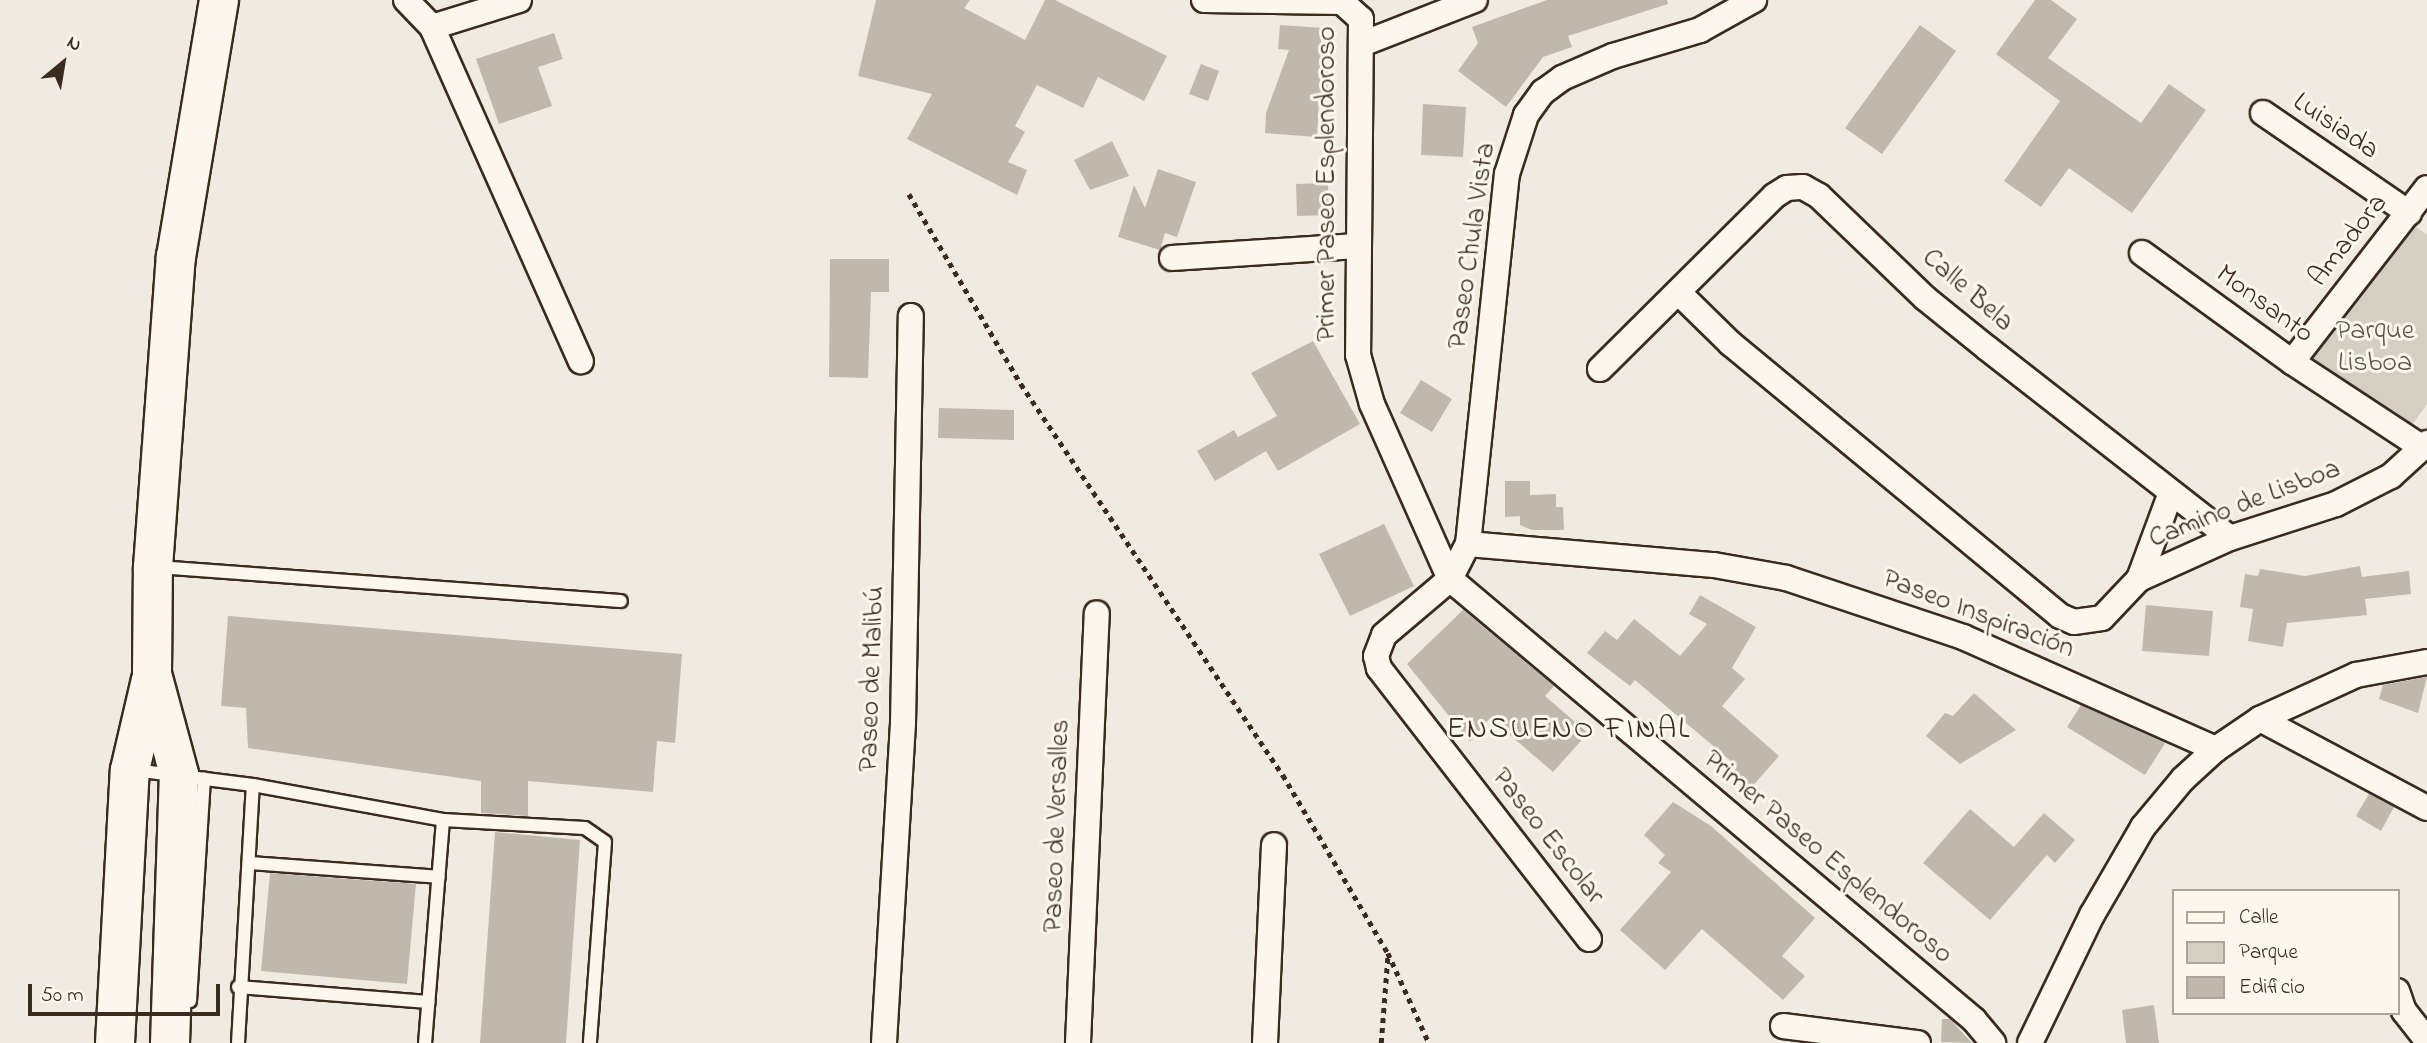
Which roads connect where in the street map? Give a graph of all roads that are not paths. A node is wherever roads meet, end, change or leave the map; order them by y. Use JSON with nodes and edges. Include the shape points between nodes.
{"nodes":[{"id":1,"x":219,"y":0,"type":"edge"},
{"id":2,"x":407,"y":0,"type":"edge"},
{"id":3,"x":519,"y":0,"type":"edge"},
{"id":4,"x":1204,"y":0,"type":"edge"},
{"id":5,"x":1475,"y":0,"type":"edge"},
{"id":6,"x":1754,"y":0,"type":"edge"},
{"id":7,"x":1232,"y":1,"type":"edge"},
{"id":8,"x":432,"y":27,"type":"junction"},
{"id":9,"x":1362,"y":44,"type":"junction"},
{"id":10,"x":2263,"y":113,"type":"dead end"},
{"id":11,"x":2427,"y":188,"type":"edge"},
{"id":12,"x":2409,"y":213,"type":"junction"},
{"id":13,"x":1357,"y":246,"type":"junction"},
{"id":14,"x":2142,"y":253,"type":"dead end"},
{"id":15,"x":1172,"y":258,"type":"dead end"},
{"id":16,"x":1678,"y":292,"type":"junction"},
{"id":17,"x":911,"y":316,"type":"dead end"},
{"id":18,"x":581,"y":361,"type":"dead end"},
{"id":19,"x":2292,"y":362,"type":"junction"},
{"id":20,"x":1600,"y":369,"type":"dead end"},
{"id":21,"x":2425,"y":446,"type":"edge"},
{"id":22,"x":2169,"y":495,"type":"junction"},
{"id":23,"x":2230,"y":538,"type":"junction"},
{"id":24,"x":1460,"y":562,"type":"junction"},
{"id":25,"x":153,"y":567,"type":"junction"},
{"id":26,"x":2139,"y":579,"type":"junction"},
{"id":27,"x":621,"y":601,"type":"dead end"},
{"id":28,"x":1097,"y":612,"type":"dead end"},
{"id":29,"x":2427,"y":662,"type":"edge"},
{"id":30,"x":152,"y":674,"type":"junction"},
{"id":31,"x":2260,"y":719,"type":"junction"},
{"id":32,"x":2216,"y":749,"type":"junction"},
{"id":33,"x":130,"y":770,"type":"junction"},
{"id":34,"x":192,"y":776,"type":"junction"},
{"id":35,"x":253,"y":785,"type":"junction"},
{"id":36,"x":2427,"y":808,"type":"edge"},
{"id":37,"x":443,"y":820,"type":"junction"},
{"id":38,"x":1274,"y":845,"type":"dead end"},
{"id":39,"x":249,"y":863,"type":"junction"},
{"id":40,"x":438,"y":877,"type":"junction"},
{"id":41,"x":1590,"y":939,"type":"dead end"},
{"id":42,"x":238,"y":987,"type":"junction"},
{"id":43,"x":2399,"y":997,"type":"edge"},
{"id":44,"x":428,"y":1002,"type":"junction"},
{"id":45,"x":1783,"y":1026,"type":"dead end"},
{"id":46,"x":180,"y":1029,"type":"edge"},
{"id":47,"x":2427,"y":1040,"type":"edge"},
{"id":48,"x":115,"y":1043,"type":"edge"},
{"id":49,"x":238,"y":1043,"type":"edge"},
{"id":50,"x":425,"y":1043,"type":"edge"},
{"id":51,"x":590,"y":1043,"type":"edge"},
{"id":52,"x":884,"y":1043,"type":"edge"},
{"id":53,"x":1078,"y":1043,"type":"edge"},
{"id":54,"x":1265,"y":1043,"type":"edge"},
{"id":55,"x":1918,"y":1043,"type":"edge"},
{"id":56,"x":1993,"y":1043,"type":"edge"},
{"id":57,"x":2030,"y":1043,"type":"edge"}],
"edges":[{"from":1,"to":25,"type":"main road","via":[[176,257]]},
{"from":2,"to":8,"type":"street"},
{"from":3,"to":8,"type":"street"},
{"from":4,"to":7,"type":"street","name":"Primer Paseo Esplendoroso"},
{"from":5,"to":9,"type":"street"},
{"from":6,"to":24,"type":"street","name":"Paseo Chula Vista","via":[[1700,30],[1613,56],[1563,78],[1543,92],[1526,115],[1507,174]]},
{"from":7,"to":9,"type":"street","name":"Primer Paseo Esplendoroso","via":[[1342,2],[1357,11]]},
{"from":8,"to":18,"type":"street"},
{"from":9,"to":13,"type":"street","name":"Primer Paseo Esplendoroso"},
{"from":10,"to":12,"type":"street","name":"Luisiada"},
{"from":11,"to":12,"type":"street","name":"Amadora"},
{"from":12,"to":19,"type":"street","name":"Amadora"},
{"from":13,"to":15,"type":"street"},
{"from":13,"to":24,"type":"street","name":"Primer Paseo Esplendoroso","via":[[1358,355],[1371,404]]},
{"from":14,"to":19,"type":"street","name":"Monsanto"},
{"from":16,"to":20,"type":"street","name":"Calle Bela"},
{"from":16,"to":22,"type":"street","name":"Calle Bela","via":[[1774,196],[1787,188],[1802,187],[1819,196],[1925,298]]},
{"from":16,"to":26,"type":"street","name":"Camino de Lisboa","via":[[1730,343],[2060,616],[2087,623],[2102,618]]},
{"from":17,"to":52,"type":"street","name":"Paseo de Malibú","via":[[903,723]]},
{"from":19,"to":21,"type":"street","name":"Monsanto"},
{"from":21,"to":23,"type":"street","name":"Camino de Lisboa","via":[[2391,476],[2336,504]]},
{"from":22,"to":23,"type":"street","name":"Calle Bela"},
{"from":22,"to":26,"type":"street"},
{"from":23,"to":26,"type":"street","name":"Camino de Lisboa"},
{"from":24,"to":32,"type":"street","name":"Paseo Inspiración","via":[[1714,565],[1786,578],[1963,637]]},
{"from":24,"to":41,"type":"street","name":"Paseo Escolar","via":[[1384,635],[1376,656],[1379,668]]},
{"from":24,"to":56,"type":"street","name":"Primer Paseo Esplendoroso","via":[[1974,1020]]},
{"from":25,"to":27,"type":"lane"},
{"from":25,"to":30,"type":"main road"},
{"from":28,"to":53,"type":"street","name":"Paseo de Versalles"},
{"from":29,"to":31,"type":"street","via":[[2356,675]]},
{"from":30,"to":33,"type":"main road"},
{"from":30,"to":34,"type":"main road"},
{"from":31,"to":32,"type":"street"},
{"from":31,"to":36,"type":"street"},
{"from":32,"to":57,"type":"street","via":[[2183,779],[2143,827],[2092,915]]},
{"from":33,"to":34,"type":"lane"},
{"from":33,"to":48,"type":"main road"},
{"from":34,"to":35,"type":"lane"},
{"from":34,"to":46,"type":"main road"},
{"from":35,"to":37,"type":"lane"},
{"from":35,"to":39,"type":"lane"},
{"from":37,"to":40,"type":"lane"},
{"from":37,"to":51,"type":"lane","via":[[584,828],[605,842]]},
{"from":38,"to":54,"type":"street"},
{"from":39,"to":40,"type":"lane"},
{"from":39,"to":42,"type":"lane"},
{"from":40,"to":44,"type":"lane"},
{"from":42,"to":44,"type":"lane"},
{"from":42,"to":49,"type":"lane"},
{"from":43,"to":47,"type":"street","via":[[2404,1011]]},
{"from":44,"to":50,"type":"lane"},
{"from":45,"to":55,"type":"street"}]}
